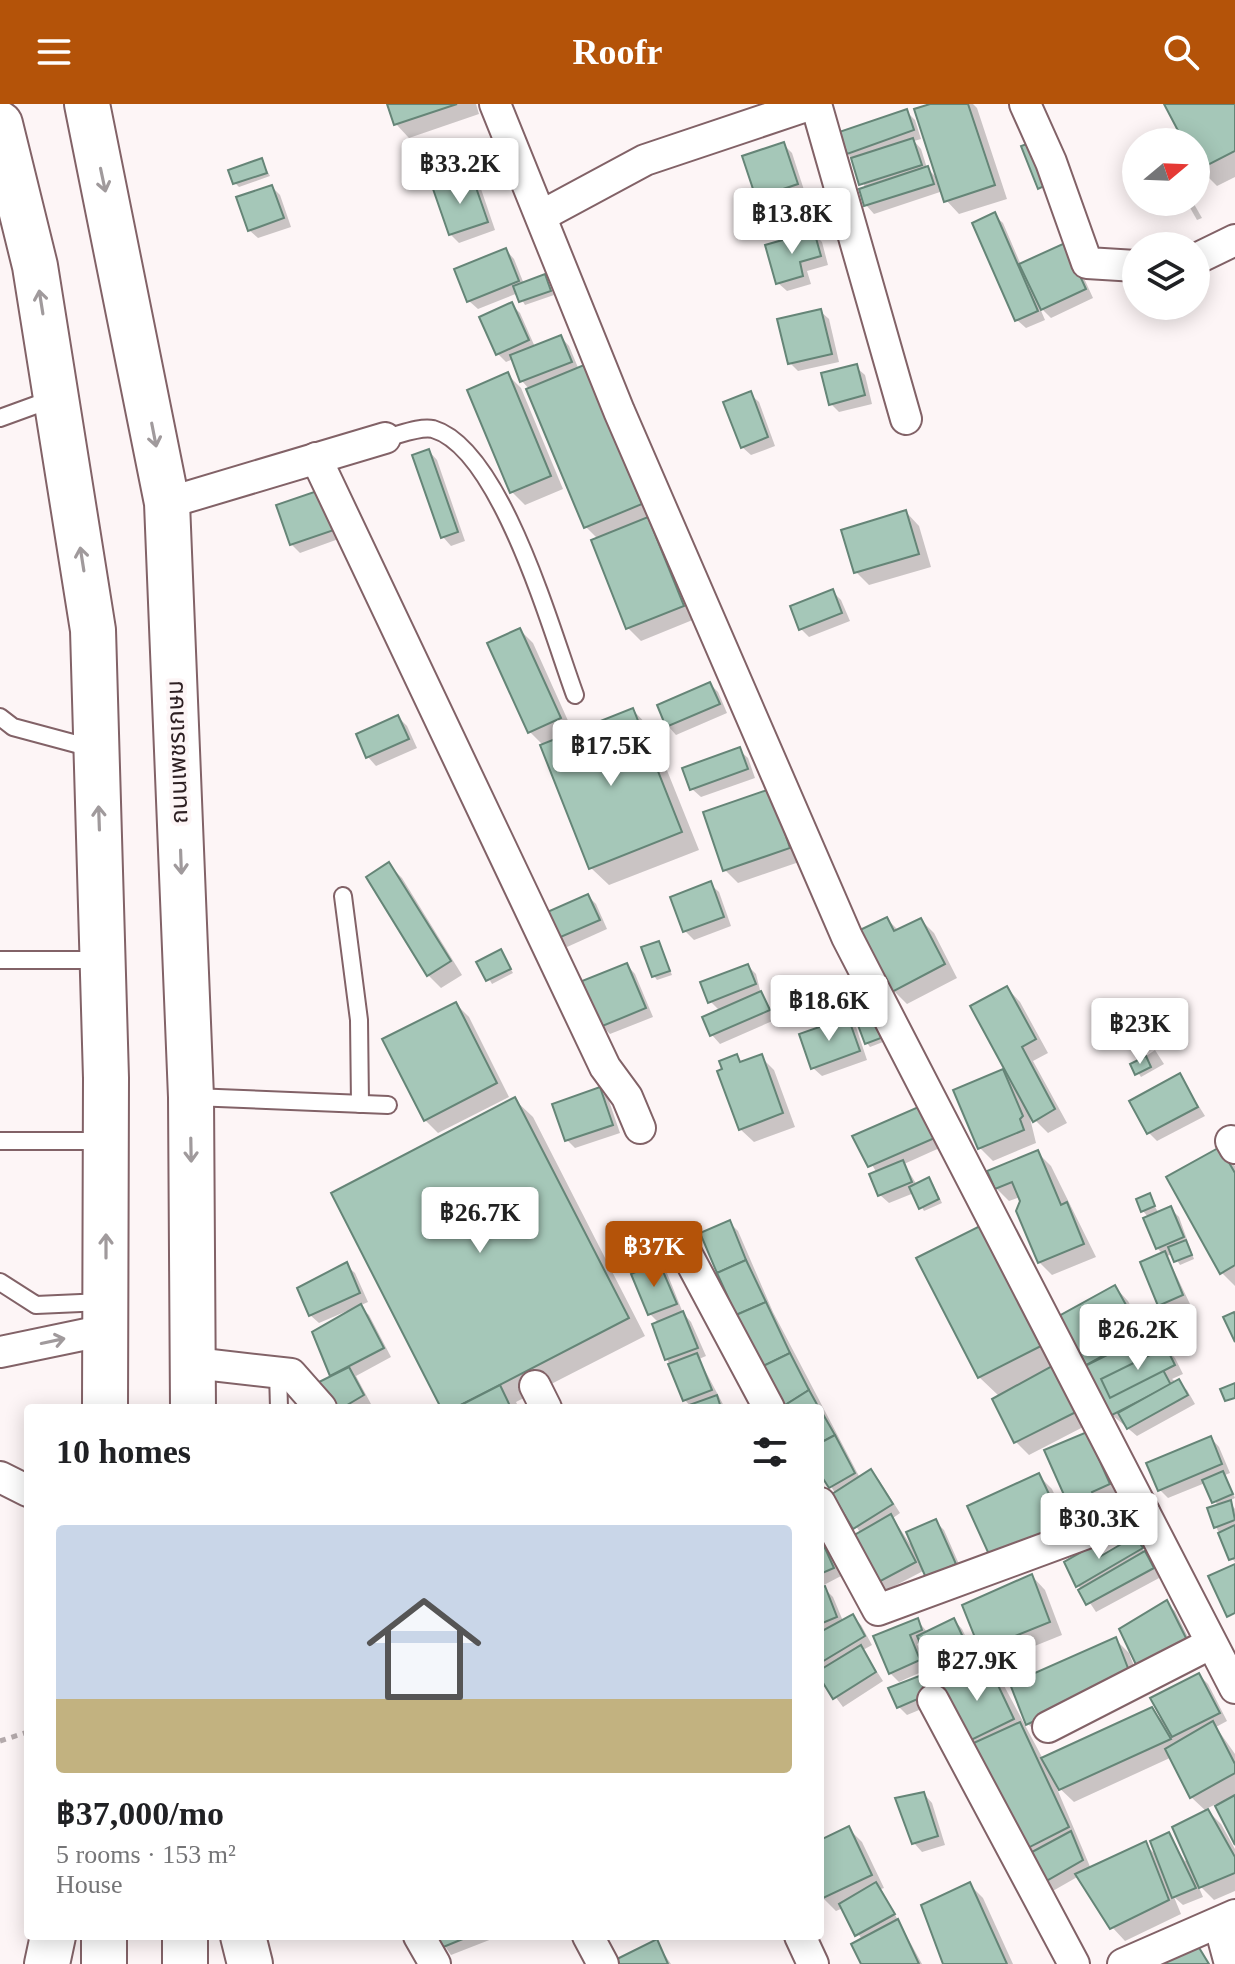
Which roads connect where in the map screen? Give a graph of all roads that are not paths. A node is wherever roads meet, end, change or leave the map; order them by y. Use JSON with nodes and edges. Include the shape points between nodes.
{"nodes":[{"id":1,"x":87,"y":104,"type":"edge"},
{"id":2,"x":495,"y":104,"type":"edge"},
{"id":3,"x":814,"y":104,"type":"edge"},
{"id":4,"x":1025,"y":104,"type":"edge"},
{"id":5,"x":0,"y":124,"type":"edge"},
{"id":6,"x":541,"y":216,"type":"junction"},
{"id":7,"x":1235,"y":240,"type":"edge"},
{"id":8,"x":1210,"y":252,"type":"edge"},
{"id":9,"x":1122,"y":265,"type":"edge"},
{"id":10,"x":56,"y":397,"type":"junction"},
{"id":11,"x":0,"y":418,"type":"edge"},
{"id":12,"x":906,"y":419,"type":"dead end"},
{"id":13,"x":385,"y":438,"type":"joint"},
{"id":14,"x":316,"y":458,"type":"junction"},
{"id":15,"x":167,"y":503,"type":"junction"},
{"id":16,"x":575,"y":695,"type":"dead end"},
{"id":17,"x":0,"y":717,"type":"edge"},
{"id":18,"x":96,"y":749,"type":"junction"},
{"id":19,"x":343,"y":896,"type":"dead end"},
{"id":20,"x":0,"y":960,"type":"edge"},
{"id":21,"x":103,"y":960,"type":"junction"},
{"id":22,"x":191,"y":1097,"type":"junction"},
{"id":23,"x":360,"y":1104,"type":"junction"},
{"id":24,"x":388,"y":1105,"type":"dead end"},
{"id":25,"x":640,"y":1128,"type":"dead end"},
{"id":26,"x":0,"y":1141,"type":"edge"},
{"id":27,"x":106,"y":1141,"type":"junction"},
{"id":28,"x":683,"y":1247,"type":"dead end"},
{"id":29,"x":0,"y":1282,"type":"edge"},
{"id":30,"x":106,"y":1316,"type":"junction"},
{"id":31,"x":0,"y":1352,"type":"edge"},
{"id":32,"x":194,"y":1363,"type":"junction"},
{"id":33,"x":278,"y":1372,"type":"junction"},
{"id":34,"x":105,"y":1404,"type":"edge"},
{"id":35,"x":193,"y":1404,"type":"edge"},
{"id":36,"x":279,"y":1404,"type":"edge"},
{"id":37,"x":317,"y":1404,"type":"edge"},
{"id":38,"x":767,"y":1404,"type":"edge"},
{"id":39,"x":0,"y":1477,"type":"edge"},
{"id":40,"x":24,"y":1489,"type":"edge"},
{"id":41,"x":824,"y":1510,"type":"edge"},
{"id":42,"x":1144,"y":1512,"type":"junction"},
{"id":43,"x":1210,"y":1644,"type":"junction"},
{"id":44,"x":1235,"y":1688,"type":"edge"},
{"id":45,"x":933,"y":1700,"type":"dead end"},
{"id":46,"x":1048,"y":1727,"type":"dead end"},
{"id":47,"x":1227,"y":1919,"type":"edge"},
{"id":48,"x":52,"y":1940,"type":"edge"},
{"id":49,"x":104,"y":1940,"type":"edge"},
{"id":50,"x":185,"y":1940,"type":"edge"},
{"id":51,"x":244,"y":1940,"type":"edge"},
{"id":52,"x":421,"y":1940,"type":"edge"},
{"id":53,"x":590,"y":1940,"type":"edge"},
{"id":54,"x":802,"y":1940,"type":"edge"},
{"id":55,"x":47,"y":1964,"type":"edge"},
{"id":56,"x":104,"y":1964,"type":"edge"},
{"id":57,"x":185,"y":1964,"type":"edge"},
{"id":58,"x":250,"y":1964,"type":"edge"},
{"id":59,"x":435,"y":1964,"type":"edge"},
{"id":60,"x":603,"y":1964,"type":"edge"},
{"id":61,"x":813,"y":1964,"type":"edge"},
{"id":62,"x":1074,"y":1964,"type":"edge"},
{"id":63,"x":1123,"y":1964,"type":"edge"},
{"id":64,"x":1230,"y":1964,"type":"edge"}],
"edges":[{"from":1,"to":15,"type":"highway","name":"ถนนเพชรเกษม","one_way":true},
{"from":2,"to":6,"type":"street"},
{"from":3,"to":6,"type":"street","via":[[645,160]]},
{"from":3,"to":12,"type":"street"},
{"from":4,"to":9,"type":"street","via":[[1087,263]]},
{"from":10,"to":5,"type":"highway","one_way":true,"via":[[35,266]]},
{"from":6,"to":42,"type":"street","via":[[701,605],[847,937]]},
{"from":7,"to":8,"type":"street"},
{"from":10,"to":11,"type":"lane"},
{"from":18,"to":10,"type":"highway","one_way":true,"via":[[93,630]]},
{"from":13,"to":14,"type":"street"},
{"from":13,"to":16,"type":"lane","via":[[429,428],[458,440],[473,456],[504,505]]},
{"from":14,"to":15,"type":"street"},
{"from":14,"to":25,"type":"street","via":[[605,1067],[627,1097]]},
{"from":15,"to":22,"type":"highway","name":"ถนนเพชรเกษม","one_way":true},
{"from":17,"to":18,"type":"lane","via":[[13,727]]},
{"from":21,"to":18,"type":"highway","one_way":true},
{"from":19,"to":23,"type":"lane","via":[[359,1020]]},
{"from":20,"to":21,"type":"lane"},
{"from":21,"to":27,"type":"highway"},
{"from":22,"to":23,"type":"lane"},
{"from":22,"to":32,"type":"highway","name":"ถนนเพชรเกษม","one_way":true},
{"from":23,"to":24,"type":"lane"},
{"from":26,"to":27,"type":"lane"},
{"from":30,"to":27,"type":"highway","one_way":true},
{"from":28,"to":38,"type":"street"},
{"from":29,"to":30,"type":"lane","via":[[36,1305]]},
{"from":31,"to":30,"type":"street","one_way":true},
{"from":30,"to":34,"type":"highway"},
{"from":32,"to":33,"type":"street"},
{"from":32,"to":35,"type":"highway","name":"ถนนเพชรเกษม"},
{"from":33,"to":36,"type":"lane"},
{"from":33,"to":37,"type":"street","via":[[291,1374]]},
{"from":39,"to":40,"type":"street"},
{"from":41,"to":42,"type":"street","via":[[878,1610]]},
{"from":42,"to":43,"type":"street"},
{"from":43,"to":44,"type":"street"},
{"from":43,"to":46,"type":"street"},
{"from":45,"to":62,"type":"street"},
{"from":47,"to":63,"type":"street"},
{"from":47,"to":64,"type":"street"},
{"from":48,"to":55,"type":"highway"},
{"from":49,"to":56,"type":"highway"},
{"from":50,"to":57,"type":"highway"},
{"from":51,"to":58,"type":"highway"},
{"from":52,"to":59,"type":"street"},
{"from":53,"to":60,"type":"street"},
{"from":54,"to":61,"type":"street"}]}
